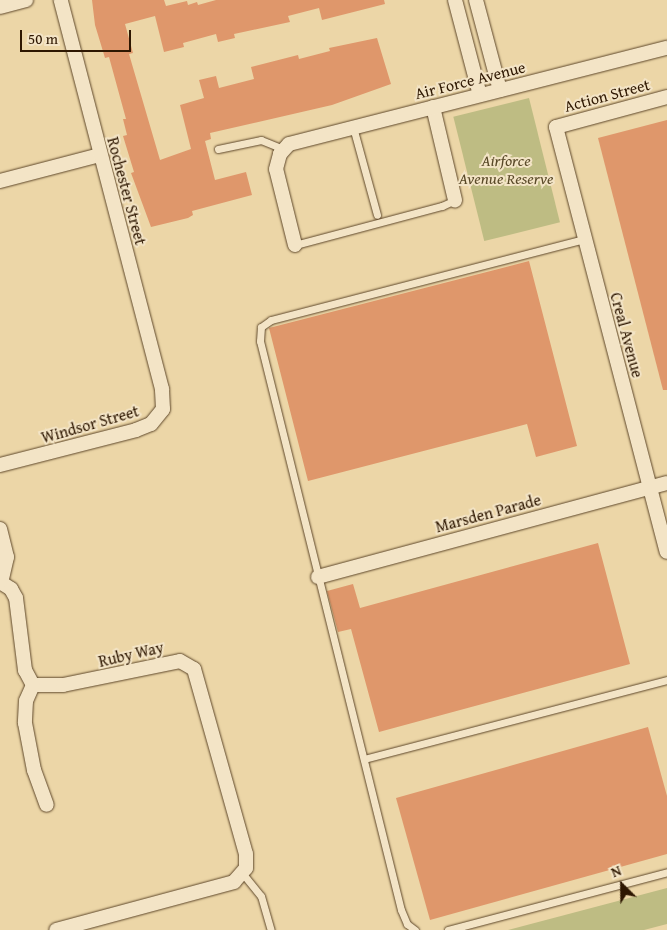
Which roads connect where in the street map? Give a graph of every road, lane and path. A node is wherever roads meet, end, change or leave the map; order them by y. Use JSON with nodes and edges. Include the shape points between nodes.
{"nodes":[{"id":1,"x":26,"y":0,"type":"edge"},
{"id":2,"x":61,"y":0,"type":"edge"},
{"id":3,"x":455,"y":0,"type":"edge"},
{"id":4,"x":476,"y":0,"type":"edge"},
{"id":5,"x":0,"y":6,"type":"edge"},
{"id":6,"x":667,"y":48,"type":"edge"},
{"id":7,"x":500,"y":90,"type":"junction"},
{"id":8,"x":480,"y":95,"type":"junction"},
{"id":9,"x":667,"y":96,"type":"edge"},
{"id":10,"x":433,"y":107,"type":"junction"},
{"id":11,"x":353,"y":127,"type":"junction"},
{"id":12,"x":556,"y":127,"type":"joint"},
{"id":13,"x":218,"y":149,"type":"dead end"},
{"id":14,"x":283,"y":149,"type":"junction"},
{"id":15,"x":100,"y":155,"type":"junction"},
{"id":16,"x":0,"y":181,"type":"edge"},
{"id":17,"x":455,"y":200,"type":"joint"},
{"id":18,"x":377,"y":215,"type":"dead end"},
{"id":19,"x":584,"y":239,"type":"junction"},
{"id":20,"x":295,"y":246,"type":"joint"},
{"id":21,"x":162,"y":389,"type":"joint"},
{"id":22,"x":0,"y":465,"type":"edge"},
{"id":23,"x":667,"y":483,"type":"edge"},
{"id":24,"x":650,"y":488,"type":"junction"},
{"id":25,"x":0,"y":529,"type":"edge"},
{"id":26,"x":667,"y":552,"type":"edge"},
{"id":27,"x":318,"y":577,"type":"junction"},
{"id":28,"x":0,"y":582,"type":"edge"},
{"id":29,"x":667,"y":680,"type":"edge"},
{"id":30,"x":34,"y":685,"type":"junction"},
{"id":31,"x":364,"y":758,"type":"junction"},
{"id":32,"x":46,"y":805,"type":"dead end"},
{"id":33,"x":667,"y":872,"type":"edge"},
{"id":34,"x":243,"y":874,"type":"junction"},
{"id":35,"x":56,"y":930,"type":"edge"},
{"id":36,"x":271,"y":930,"type":"edge"},
{"id":37,"x":415,"y":930,"type":"edge"},
{"id":38,"x":448,"y":930,"type":"edge"}],
"edges":[{"from":1,"to":5,"type":"street"},
{"from":2,"to":15,"type":"street","name":"Rochester Street"},
{"from":3,"to":8,"type":"street"},
{"from":4,"to":7,"type":"street"},
{"from":6,"to":7,"type":"street","name":"Air Force Avenue"},
{"from":7,"to":8,"type":"street","name":"Air Force Avenue"},
{"from":8,"to":10,"type":"street","name":"Air Force Avenue"},
{"from":9,"to":12,"type":"street","name":"Action Street"},
{"from":10,"to":11,"type":"street","name":"Air Force Avenue"},
{"from":10,"to":17,"type":"street"},
{"from":11,"to":14,"type":"street","name":"Air Force Avenue","via":[[302,140]]},
{"from":11,"to":18,"type":"lane"},
{"from":12,"to":19,"type":"street","name":"Creal Avenue"},
{"from":13,"to":14,"type":"lane","via":[[261,140]]},
{"from":14,"to":20,"type":"street","via":[[277,162],[277,177]]},
{"from":15,"to":16,"type":"street"},
{"from":15,"to":21,"type":"street","name":"Rochester Street"},
{"from":17,"to":20,"type":"lane"},
{"from":19,"to":24,"type":"street","name":"Creal Avenue"},
{"from":19,"to":27,"type":"lane","via":[[271,320],[261,327],[260,341]]},
{"from":21,"to":22,"type":"street","name":"Windsor Street","via":[[163,409],[151,424]]},
{"from":23,"to":24,"type":"street","name":"Marsden Parade"},
{"from":24,"to":26,"type":"street","name":"Creal Avenue"},
{"from":24,"to":27,"type":"street","name":"Marsden Parade"},
{"from":25,"to":28,"type":"street","via":[[7,557]]},
{"from":27,"to":31,"type":"lane"},
{"from":28,"to":30,"type":"street","via":[[11,589],[16,598],[25,670]]},
{"from":29,"to":31,"type":"lane"},
{"from":30,"to":32,"type":"street","via":[[26,701],[25,723],[34,770]]},
{"from":30,"to":34,"type":"street","name":"Ruby Way","via":[[63,685],[180,661],[194,669],[246,854]]},
{"from":31,"to":37,"type":"lane","via":[[401,910],[407,924]]},
{"from":33,"to":38,"type":"lane"},
{"from":34,"to":35,"type":"street","via":[[234,882],[220,887]]},
{"from":34,"to":36,"type":"lane","via":[[261,896]]}]}
